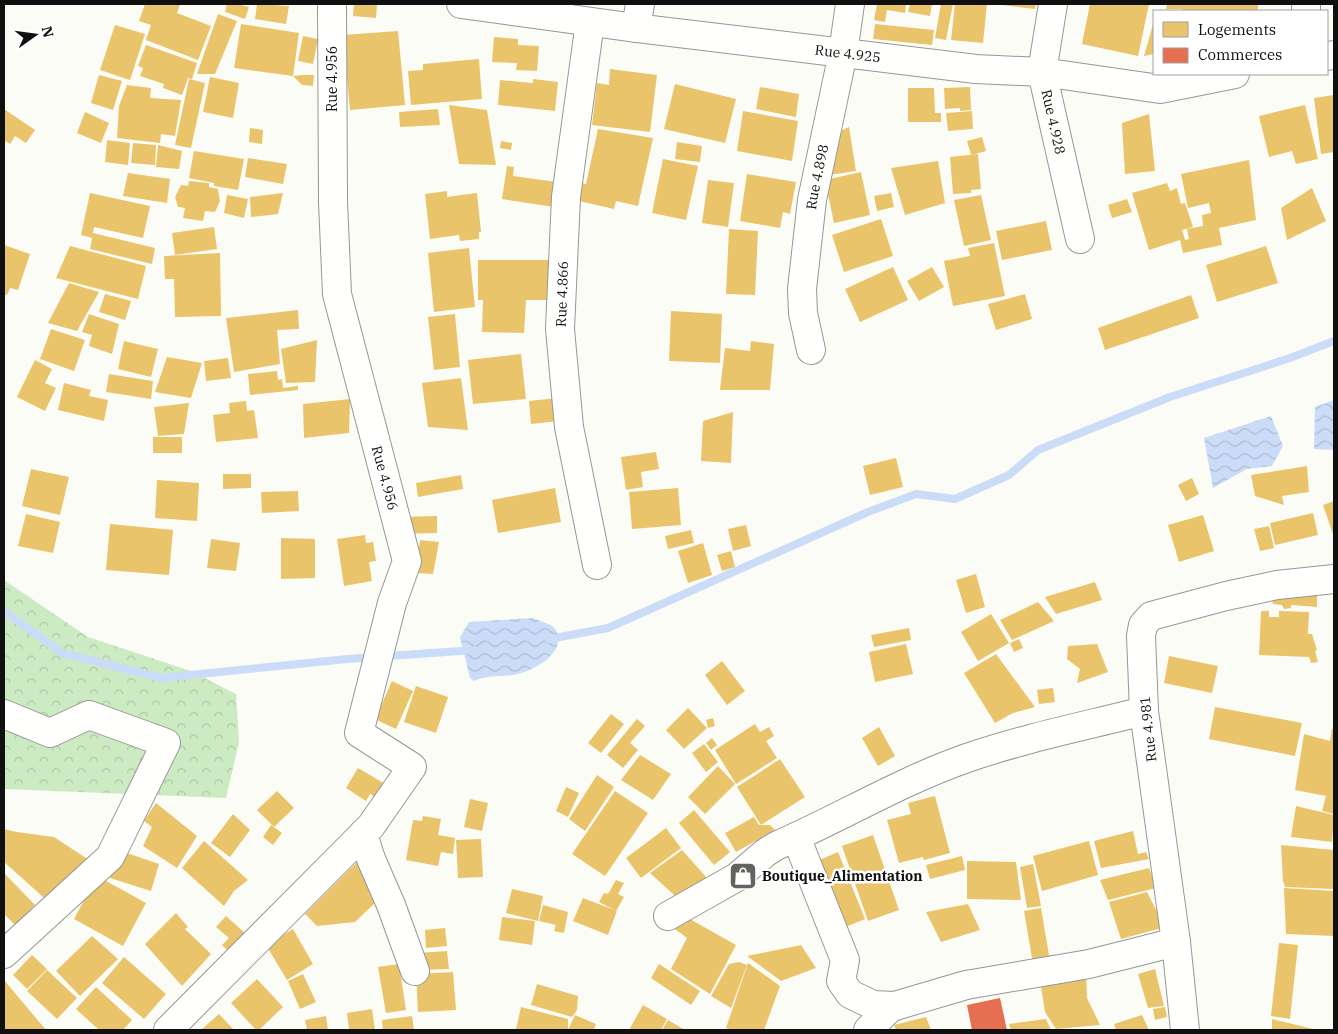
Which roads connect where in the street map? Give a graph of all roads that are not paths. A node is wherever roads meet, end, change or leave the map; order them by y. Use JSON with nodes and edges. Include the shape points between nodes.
{"nodes":[{"id":1,"x":332,"y":4,"type":"edge"},
{"id":2,"x":461,"y":4,"type":"edge"},
{"id":3,"x":850,"y":4,"type":"edge"},
{"id":4,"x":1053,"y":4,"type":"edge"},
{"id":5,"x":638,"y":16,"type":"edge"},
{"id":6,"x":590,"y":22,"type":"junction"},
{"id":7,"x":843,"y":53,"type":"junction"},
{"id":8,"x":1042,"y":72,"type":"junction"},
{"id":9,"x":1230,"y":75,"type":"edge"},
{"id":10,"x":1080,"y":239,"type":"dead end"},
{"id":11,"x":811,"y":350,"type":"dead end"},
{"id":12,"x":597,"y":565,"type":"dead end"},
{"id":13,"x":1334,"y":579,"type":"edge"},
{"id":14,"x":1144,"y":711,"type":"junction"},
{"id":15,"x":4,"y":714,"type":"edge"},
{"id":16,"x":363,"y":834,"type":"junction"},
{"id":17,"x":796,"y":837,"type":"junction"},
{"id":18,"x":668,"y":916,"type":"dead end"},
{"id":19,"x":1176,"y":942,"type":"junction"},
{"id":20,"x":4,"y":954,"type":"edge"},
{"id":21,"x":415,"y":971,"type":"dead end"},
{"id":22,"x":892,"y":1006,"type":"junction"},
{"id":23,"x":168,"y":1030,"type":"edge"},
{"id":24,"x":868,"y":1030,"type":"edge"},
{"id":25,"x":1185,"y":1030,"type":"edge"}],
"edges":[{"from":1,"to":16,"type":"street","name":"Rue 4.956","via":[[337,294],[407,561],[392,603],[359,733],[412,767]]},
{"from":2,"to":6,"type":"street","name":"Rue 4.925"},
{"from":3,"to":7,"type":"street","name":"Rue 4.898"},
{"from":4,"to":8,"type":"street","name":"Rue 4.928"},
{"from":5,"to":6,"type":"street","name":"Rue 4.925"},
{"from":5,"to":7,"type":"street","name":"Rue 4.925"},
{"from":6,"to":12,"type":"street","name":"Rue 4.866","via":[[566,197],[560,329],[569,427]]},
{"from":7,"to":8,"type":"street","name":"Rue 4.925","via":[[976,69]]},
{"from":7,"to":11,"type":"street","name":"Rue 4.898","via":[[812,200],[802,288],[803,313]]},
{"from":8,"to":9,"type":"street","name":"Rue 4.925","via":[[1160,89]]},
{"from":8,"to":10,"type":"street","name":"Rue 4.928"},
{"from":13,"to":14,"type":"street","name":"Rue 4.981","via":[[1277,585],[1151,616],[1142,625],[1141,636]]},
{"from":14,"to":17,"type":"street","via":[[968,758],[915,779]]},
{"from":14,"to":19,"type":"street","name":"Rue 4.981"},
{"from":15,"to":20,"type":"street","via":[[50,733],[89,715],[166,743],[110,857]]},
{"from":16,"to":21,"type":"street"},
{"from":16,"to":23,"type":"street","name":"Rue 4.956"},
{"from":17,"to":18,"type":"street","via":[[765,853],[737,877]]},
{"from":17,"to":22,"type":"street","via":[[846,960],[841,980],[850,994],[873,1005]]},
{"from":19,"to":22,"type":"street","via":[[1089,964],[966,985]]},
{"from":19,"to":25,"type":"street","name":"Rue 4.981"},
{"from":22,"to":24,"type":"street"}]}
